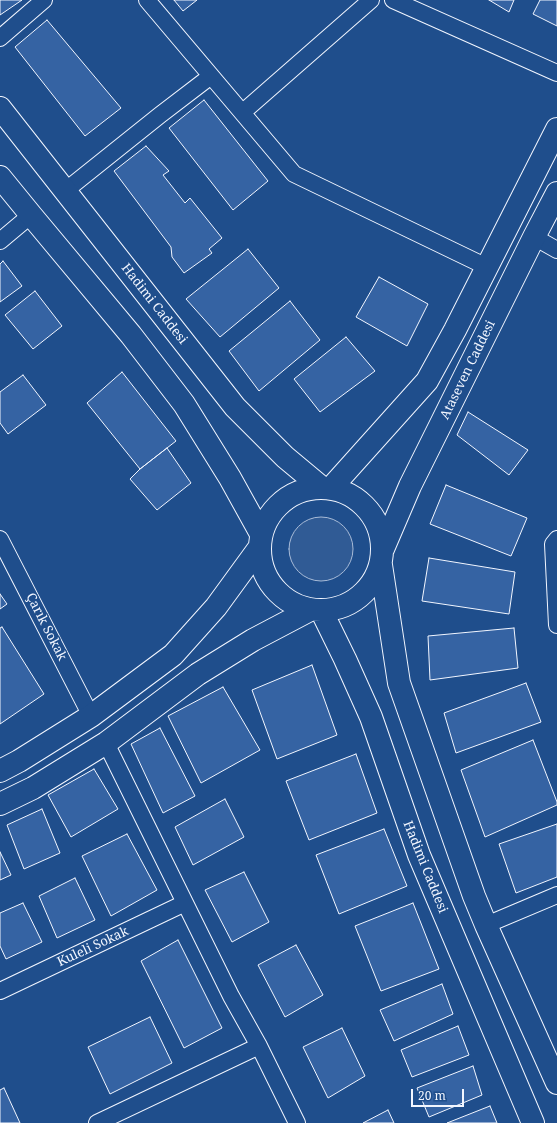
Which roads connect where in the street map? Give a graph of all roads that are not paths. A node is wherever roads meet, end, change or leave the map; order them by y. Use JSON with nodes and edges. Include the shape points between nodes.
{"nodes":[{"id":1,"x":44,"y":0,"type":"edge"},
{"id":2,"x":146,"y":0,"type":"edge"},
{"id":3,"x":371,"y":0,"type":"edge"},
{"id":4,"x":393,"y":0,"type":"edge"},
{"id":5,"x":0,"y":38,"type":"edge"},
{"id":6,"x":557,"y":74,"type":"edge"},
{"id":7,"x":211,"y":76,"type":"junction"},
{"id":8,"x":0,"y":108,"type":"edge"},
{"id":9,"x":243,"y":112,"type":"junction"},
{"id":10,"x":557,"y":129,"type":"edge"},
{"id":11,"x":0,"y":177,"type":"edge"},
{"id":12,"x":65,"y":191,"type":"junction"},
{"id":13,"x":557,"y":193,"type":"edge"},
{"id":14,"x":31,"y":215,"type":"junction"},
{"id":15,"x":534,"y":237,"type":"junction"},
{"id":16,"x":0,"y":241,"type":"edge"},
{"id":17,"x":557,"y":250,"type":"edge"},
{"id":18,"x":487,"y":267,"type":"junction"},
{"id":19,"x":326,"y":488,"type":"junction"},
{"id":20,"x":0,"y":539,"type":"edge"},
{"id":21,"x":557,"y":539,"type":"edge"},
{"id":22,"x":260,"y":541,"type":"junction"},
{"id":23,"x":382,"y":557,"type":"junction"},
{"id":24,"x":316,"y":610,"type":"junction"},
{"id":25,"x":557,"y":625,"type":"edge"},
{"id":26,"x":91,"y":716,"type":"junction"},
{"id":27,"x":106,"y":743,"type":"junction"},
{"id":28,"x":0,"y":771,"type":"edge"},
{"id":29,"x":0,"y":804,"type":"edge"},
{"id":30,"x":557,"y":895,"type":"edge"},
{"id":31,"x":185,"y":903,"type":"junction"},
{"id":32,"x":486,"y":925,"type":"junction"},
{"id":33,"x":0,"y":991,"type":"edge"},
{"id":34,"x":259,"y":1046,"type":"junction"},
{"id":35,"x":557,"y":1083,"type":"edge"},
{"id":36,"x":97,"y":1123,"type":"edge"},
{"id":37,"x":297,"y":1123,"type":"edge"},
{"id":38,"x":533,"y":1123,"type":"edge"}],
"edges":[{"from":1,"to":5,"type":"street"},
{"from":2,"to":7,"type":"street"},
{"from":3,"to":9,"type":"street"},
{"from":4,"to":6,"type":"street"},
{"from":7,"to":9,"type":"street"},
{"from":7,"to":12,"type":"street"},
{"from":8,"to":12,"type":"main road","name":"Hadimi Caddesi"},
{"from":9,"to":18,"type":"street","via":[[294,174]]},
{"from":10,"to":18,"type":"main road"},
{"from":11,"to":14,"type":"main road"},
{"from":12,"to":19,"type":"main road","name":"Hadimi Caddesi","via":[[235,407],[284,457]]},
{"from":13,"to":15,"type":"main road","name":"Ataseven Caddesi"},
{"from":14,"to":16,"type":"street"},
{"from":14,"to":22,"type":"main road","via":[[131,335],[184,404],[230,478]]},
{"from":15,"to":17,"type":"street"},
{"from":15,"to":23,"type":"main road","name":"Ataseven Caddesi","via":[[410,486]]},
{"from":18,"to":19,"type":"main road","via":[[427,382]]},
{"from":19,"to":22,"type":"main road","via":[[301,490],[283,500],[269,515]]},
{"from":19,"to":23,"type":"main road","via":[[348,493],[362,503],[373,516],[380,532]]},
{"from":20,"to":26,"type":"street","name":"Çarık Sokak"},
{"from":21,"to":25,"type":"street","via":[[552,544]]},
{"from":22,"to":24,"type":"main road","via":[[260,562],[267,579],[278,594],[293,604]]},
{"from":22,"to":26,"type":"main road","via":[[216,607],[173,655]]},
{"from":23,"to":24,"type":"main road","via":[[374,581],[360,597],[342,607]]},
{"from":23,"to":32,"type":"main road","via":[[399,683]]},
{"from":24,"to":27,"type":"main road","via":[[253,640],[198,674]]},
{"from":24,"to":38,"type":"main road","name":"Hadimi Caddesi","via":[[345,659],[371,717],[418,855]]},
{"from":26,"to":28,"type":"main road","via":[[19,762]]},
{"from":27,"to":29,"type":"main road","via":[[32,788]]},
{"from":27,"to":31,"type":"street"},
{"from":30,"to":32,"type":"street"},
{"from":31,"to":33,"type":"street","name":"Kuleli Sokak"},
{"from":31,"to":34,"type":"street"},
{"from":32,"to":35,"type":"main road"},
{"from":34,"to":36,"type":"street"},
{"from":34,"to":37,"type":"street"}]}
